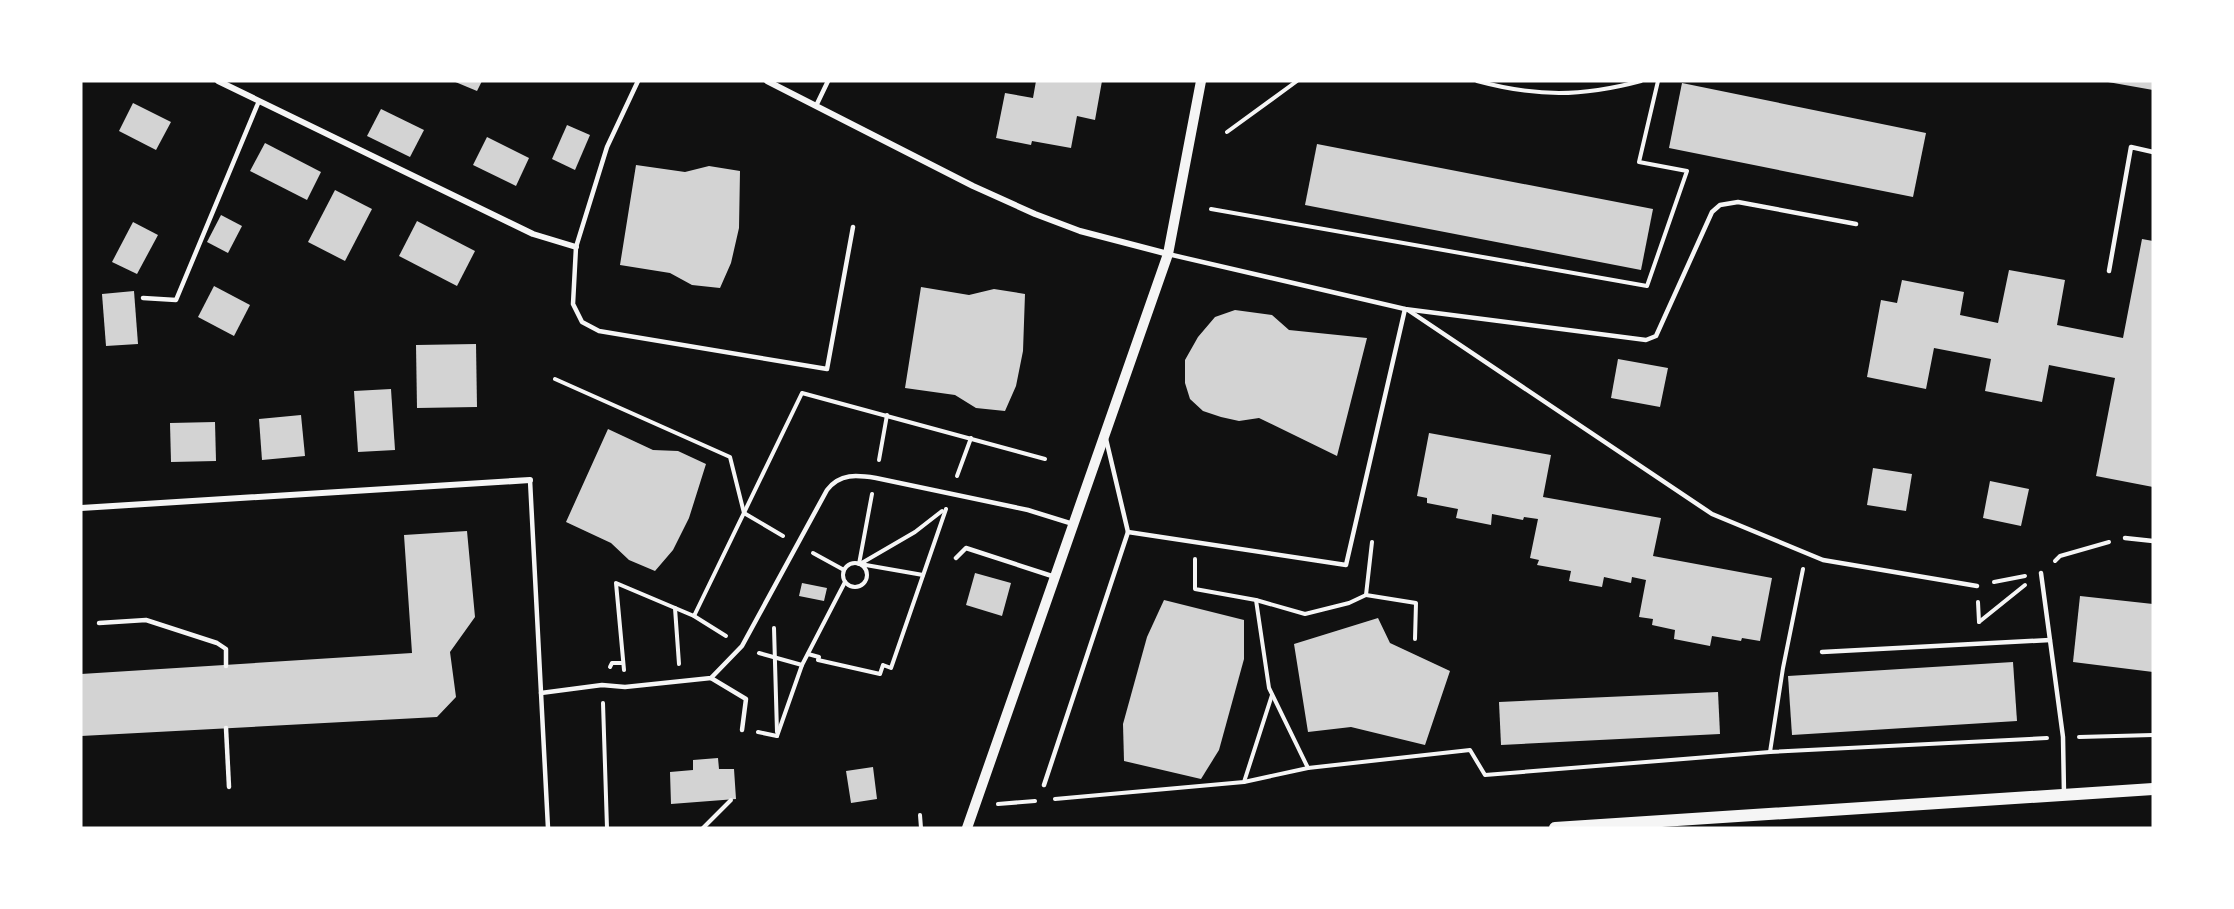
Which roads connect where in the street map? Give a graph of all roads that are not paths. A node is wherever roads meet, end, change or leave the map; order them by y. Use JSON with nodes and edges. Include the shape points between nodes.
{"nodes":[{"id":1,"x":218,"y":81,"type":"edge"},
{"id":2,"x":638,"y":81,"type":"edge"},
{"id":3,"x":767,"y":81,"type":"edge"},
{"id":4,"x":828,"y":81,"type":"edge"},
{"id":5,"x":1201,"y":81,"type":"edge"},
{"id":6,"x":259,"y":101,"type":"junction"},
{"id":7,"x":816,"y":106,"type":"junction"},
{"id":8,"x":2153,"y":152,"type":"edge"},
{"id":9,"x":1856,"y":224,"type":"dead end"},
{"id":10,"x":853,"y":227,"type":"dead end"},
{"id":11,"x":576,"y":247,"type":"junction"},
{"id":12,"x":1168,"y":254,"type":"junction"},
{"id":13,"x":2109,"y":271,"type":"dead end"},
{"id":14,"x":143,"y":298,"type":"dead end"},
{"id":15,"x":1406,"y":309,"type":"junction"},
{"id":16,"x":1105,"y":434,"type":"junction"},
{"id":17,"x":530,"y":480,"type":"joint"},
{"id":18,"x":81,"y":508,"type":"edge"},
{"id":19,"x":1073,"y":524,"type":"junction"},
{"id":20,"x":1128,"y":532,"type":"junction"},
{"id":21,"x":2125,"y":538,"type":"dead end"},
{"id":22,"x":2153,"y":541,"type":"edge"},
{"id":23,"x":956,"y":558,"type":"dead end"},
{"id":24,"x":2041,"y":573,"type":"dead end"},
{"id":25,"x":1055,"y":577,"type":"junction"},
{"id":26,"x":1977,"y":586,"type":"dead end"},
{"id":27,"x":99,"y":622,"type":"dead end"},
{"id":28,"x":2050,"y":640,"type":"junction"},
{"id":29,"x":1822,"y":652,"type":"dead end"},
{"id":30,"x":226,"y":666,"type":"dead end"},
{"id":31,"x":711,"y":678,"type":"junction"},
{"id":32,"x":541,"y":693,"type":"junction"},
{"id":33,"x":226,"y":728,"type":"dead end"},
{"id":34,"x":742,"y":730,"type":"dead end"},
{"id":35,"x":1044,"y":785,"type":"dead end"},
{"id":36,"x":229,"y":787,"type":"dead end"},
{"id":37,"x":2153,"y":789,"type":"edge"},
{"id":38,"x":2064,"y":796,"type":"junction"},
{"id":39,"x":548,"y":828,"type":"edge"},
{"id":40,"x":967,"y":828,"type":"edge"},
{"id":41,"x":1555,"y":828,"type":"edge"}],
"edges":[{"from":1,"to":6,"type":"street"},
{"from":2,"to":11,"type":"lane","via":[[607,147]]},
{"from":3,"to":7,"type":"street"},
{"from":4,"to":7,"type":"lane"},
{"from":5,"to":12,"type":"street"},
{"from":6,"to":11,"type":"street","via":[[533,234]]},
{"from":6,"to":14,"type":"lane","via":[[176,300]]},
{"from":7,"to":12,"type":"street","via":[[1035,214],[1080,231]]},
{"from":8,"to":13,"type":"lane","via":[[2131,147]]},
{"from":9,"to":15,"type":"lane","via":[[1738,202],[1720,205],[1712,212],[1656,336],[1646,340]]},
{"from":10,"to":11,"type":"lane","via":[[827,369],[599,331],[582,322],[573,304]]},
{"from":12,"to":15,"type":"lane"},
{"from":12,"to":16,"type":"street"},
{"from":15,"to":20,"type":"lane","via":[[1346,565]]},
{"from":15,"to":26,"type":"lane","via":[[1712,514],[1823,560]]},
{"from":16,"to":19,"type":"street"},
{"from":16,"to":20,"type":"lane"},
{"from":17,"to":18,"type":"street"},
{"from":17,"to":32,"type":"lane"},
{"from":19,"to":25,"type":"street"},
{"from":19,"to":31,"type":"lane","via":[[1028,510],[876,478],[846,476],[827,490],[742,646]]},
{"from":20,"to":35,"type":"lane"},
{"from":21,"to":22,"type":"lane"},
{"from":23,"to":25,"type":"lane","via":[[966,548]]},
{"from":24,"to":28,"type":"lane"},
{"from":25,"to":40,"type":"street"},
{"from":27,"to":30,"type":"lane","via":[[146,620],[217,643],[226,649]]},
{"from":28,"to":29,"type":"lane"},
{"from":28,"to":38,"type":"lane","via":[[2063,737]]},
{"from":31,"to":32,"type":"lane","via":[[625,687],[602,684]]},
{"from":31,"to":34,"type":"lane","via":[[746,699]]},
{"from":32,"to":39,"type":"lane"},
{"from":33,"to":36,"type":"lane"},
{"from":37,"to":38,"type":"main road"},
{"from":38,"to":41,"type":"main road"}]}
